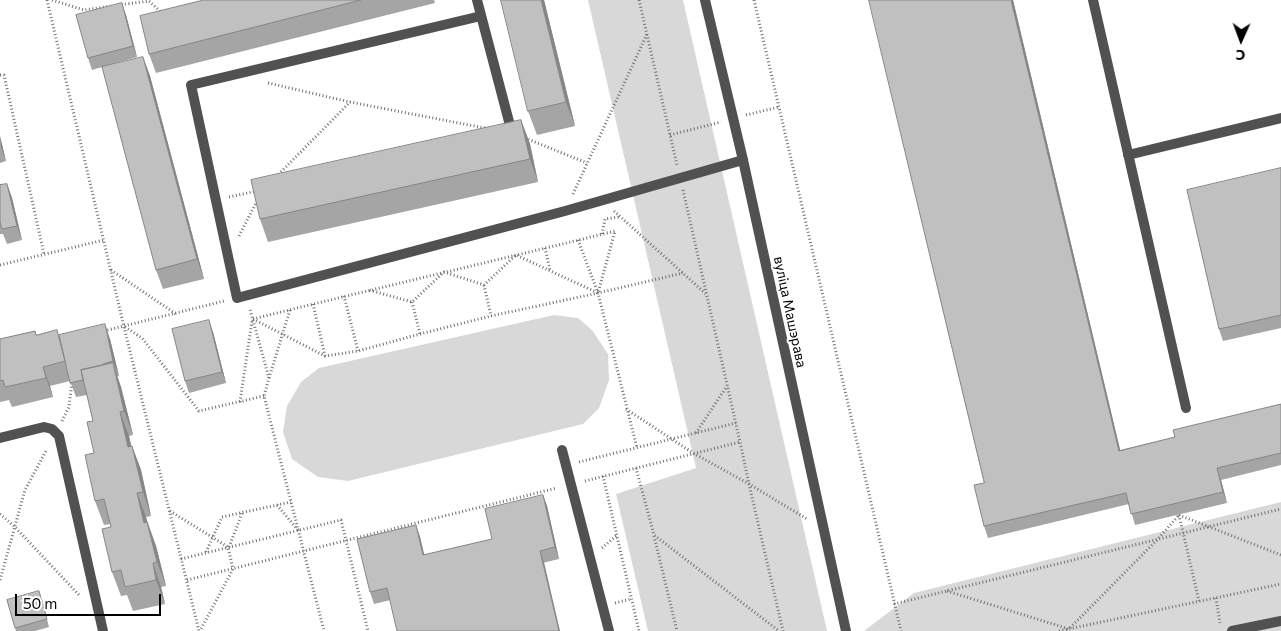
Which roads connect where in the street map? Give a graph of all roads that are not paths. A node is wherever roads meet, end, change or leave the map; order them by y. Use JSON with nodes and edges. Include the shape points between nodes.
{"nodes":[{"id":1,"x":477,"y":0,"type":"edge"},
{"id":2,"x":704,"y":0,"type":"edge"},
{"id":3,"x":1093,"y":0,"type":"edge"},
{"id":4,"x":481,"y":16,"type":"junction"},
{"id":5,"x":1281,"y":118,"type":"edge"},
{"id":6,"x":512,"y":133,"type":"edge"},
{"id":7,"x":1128,"y":155,"type":"junction"},
{"id":8,"x":743,"y":160,"type":"junction"},
{"id":9,"x":1186,"y":408,"type":"dead end"},
{"id":10,"x":0,"y":438,"type":"edge"},
{"id":11,"x":562,"y":450,"type":"dead end"},
{"id":12,"x":1281,"y":620,"type":"edge"},
{"id":13,"x":103,"y":631,"type":"edge"},
{"id":14,"x":609,"y":631,"type":"edge"},
{"id":15,"x":846,"y":631,"type":"edge"},
{"id":16,"x":1232,"y":631,"type":"edge"}],
"edges":[{"from":1,"to":4,"type":"street"},
{"from":2,"to":8,"type":"street","name":"вуліца Машэрава"},
{"from":3,"to":7,"type":"street"},
{"from":4,"to":6,"type":"street"},
{"from":4,"to":8,"type":"street","via":[[191,85],[228,256],[242,297]]},
{"from":5,"to":7,"type":"street"},
{"from":7,"to":9,"type":"street"},
{"from":8,"to":15,"type":"street","name":"вуліца Машэрава"},
{"from":10,"to":13,"type":"street","via":[[44,427],[59,436]]},
{"from":11,"to":14,"type":"street"},
{"from":12,"to":16,"type":"street"}]}
